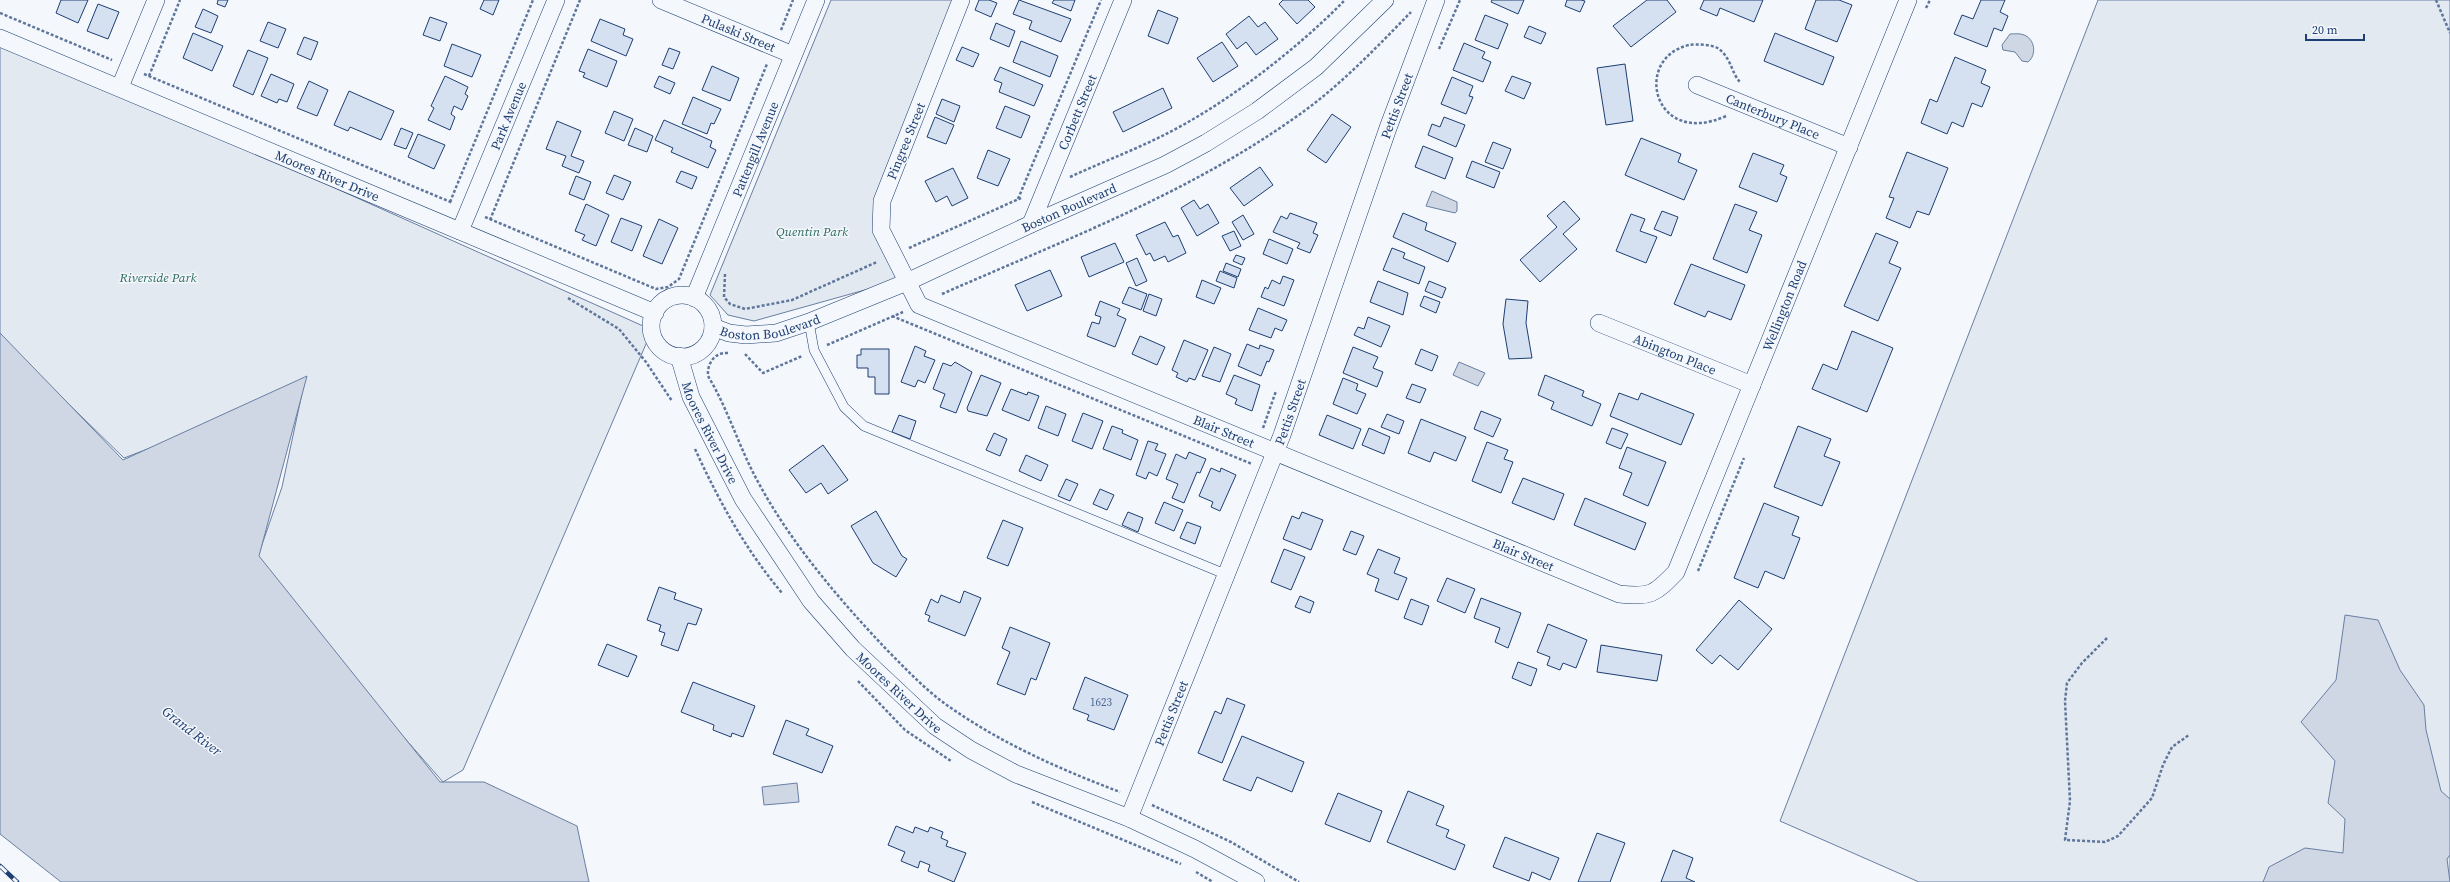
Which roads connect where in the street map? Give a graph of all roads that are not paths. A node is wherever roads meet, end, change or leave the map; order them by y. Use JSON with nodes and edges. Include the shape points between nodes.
{"nodes":[{"id":1,"x":156,"y":0,"type":"edge"},
{"id":2,"x":556,"y":0,"type":"edge"},
{"id":3,"x":661,"y":0,"type":"edge"},
{"id":4,"x":816,"y":0,"type":"edge"},
{"id":5,"x":962,"y":0,"type":"edge"},
{"id":6,"x":1123,"y":0,"type":"edge"},
{"id":7,"x":1385,"y":0,"type":"edge"},
{"id":8,"x":1436,"y":0,"type":"edge"},
{"id":9,"x":1908,"y":0,"type":"edge"},
{"id":10,"x":0,"y":38,"type":"edge"},
{"id":11,"x":793,"y":56,"type":"junction"},
{"id":12,"x":1697,"y":85,"type":"dead end"},
{"id":13,"x":120,"y":87,"type":"junction"},
{"id":14,"x":1849,"y":147,"type":"junction"},
{"id":15,"x":1031,"y":224,"type":"junction"},
{"id":16,"x":460,"y":231,"type":"junction"},
{"id":17,"x":907,"y":282,"type":"junction"},
{"id":18,"x":694,"y":298,"type":"junction"},
{"id":19,"x":655,"y":313,"type":"junction"},
{"id":20,"x":809,"y":322,"type":"junction"},
{"id":21,"x":1598,"y":323,"type":"dead end"},
{"id":22,"x":713,"y":327,"type":"junction"},
{"id":23,"x":679,"y":356,"type":"junction"},
{"id":24,"x":1752,"y":385,"type":"junction"},
{"id":25,"x":1275,"y":453,"type":"junction"},
{"id":26,"x":1225,"y":574,"type":"junction"},
{"id":27,"x":1644,"y":596,"type":"joint"},
{"id":28,"x":1129,"y":818,"type":"junction"},
{"id":29,"x":1256,"y":882,"type":"edge"}],
"edges":[{"from":1,"to":13,"type":"street"},
{"from":2,"to":16,"type":"street","name":"Park Avenue"},
{"from":3,"to":11,"type":"street","name":"Pulaski Street"},
{"from":4,"to":11,"type":"street","name":"Pattengill Avenue"},
{"from":5,"to":17,"type":"street","name":"Pingree Street","via":[[882,201],[881,230]]},
{"from":6,"to":15,"type":"street","name":"Corbett Street"},
{"from":7,"to":15,"type":"street","name":"Boston Boulevard","via":[[1316,67],[1244,120],[1165,165]]},
{"from":8,"to":25,"type":"street","name":"Pettis Street","via":[[1388,128]]},
{"from":9,"to":14,"type":"street","name":"Wellington Road"},
{"from":10,"to":13,"type":"street","name":"Moores River Drive"},
{"from":11,"to":18,"type":"street","name":"Pattengill Avenue"},
{"from":12,"to":14,"type":"street","name":"Canterbury Place"},
{"from":13,"to":16,"type":"street","name":"Moores River Drive"},
{"from":14,"to":24,"type":"street","name":"Wellington Road"},
{"from":15,"to":17,"type":"street","name":"Boston Boulevard"},
{"from":16,"to":19,"type":"street","name":"Moores River Drive"},
{"from":17,"to":20,"type":"street","name":"Boston Boulevard"},
{"from":17,"to":25,"type":"street","name":"Blair Street","via":[[919,305],[927,310]]},
{"from":18,"to":19,"type":"street","via":[[676,296],[660,305]]},
{"from":18,"to":22,"type":"street","via":[[708,309]]},
{"from":19,"to":23,"type":"street","via":[[652,322],[655,341],[669,354]]},
{"from":20,"to":22,"type":"street","name":"Boston Boulevard","via":[[776,333],[746,335],[729,333]]},
{"from":20,"to":26,"type":"lane","via":[[814,350],[844,407],[864,426]]},
{"from":21,"to":24,"type":"street","name":"Abington Place"},
{"from":22,"to":23,"type":"street","via":[[706,346],[698,352]]},
{"from":23,"to":28,"type":"street","name":"Moores River Drive","via":[[691,397],[743,499],[811,601],[853,649],[935,726],[972,750],[1016,774]]},
{"from":24,"to":27,"type":"street","name":"Wellington Road","via":[[1676,572],[1659,590]]},
{"from":25,"to":26,"type":"street","name":"Pettis Street"},
{"from":25,"to":27,"type":"street","name":"Blair Street","via":[[1619,594]]},
{"from":26,"to":28,"type":"street","name":"Pettis Street"},
{"from":28,"to":29,"type":"street","name":"Moores River Drive","via":[[1195,849]]}]}
